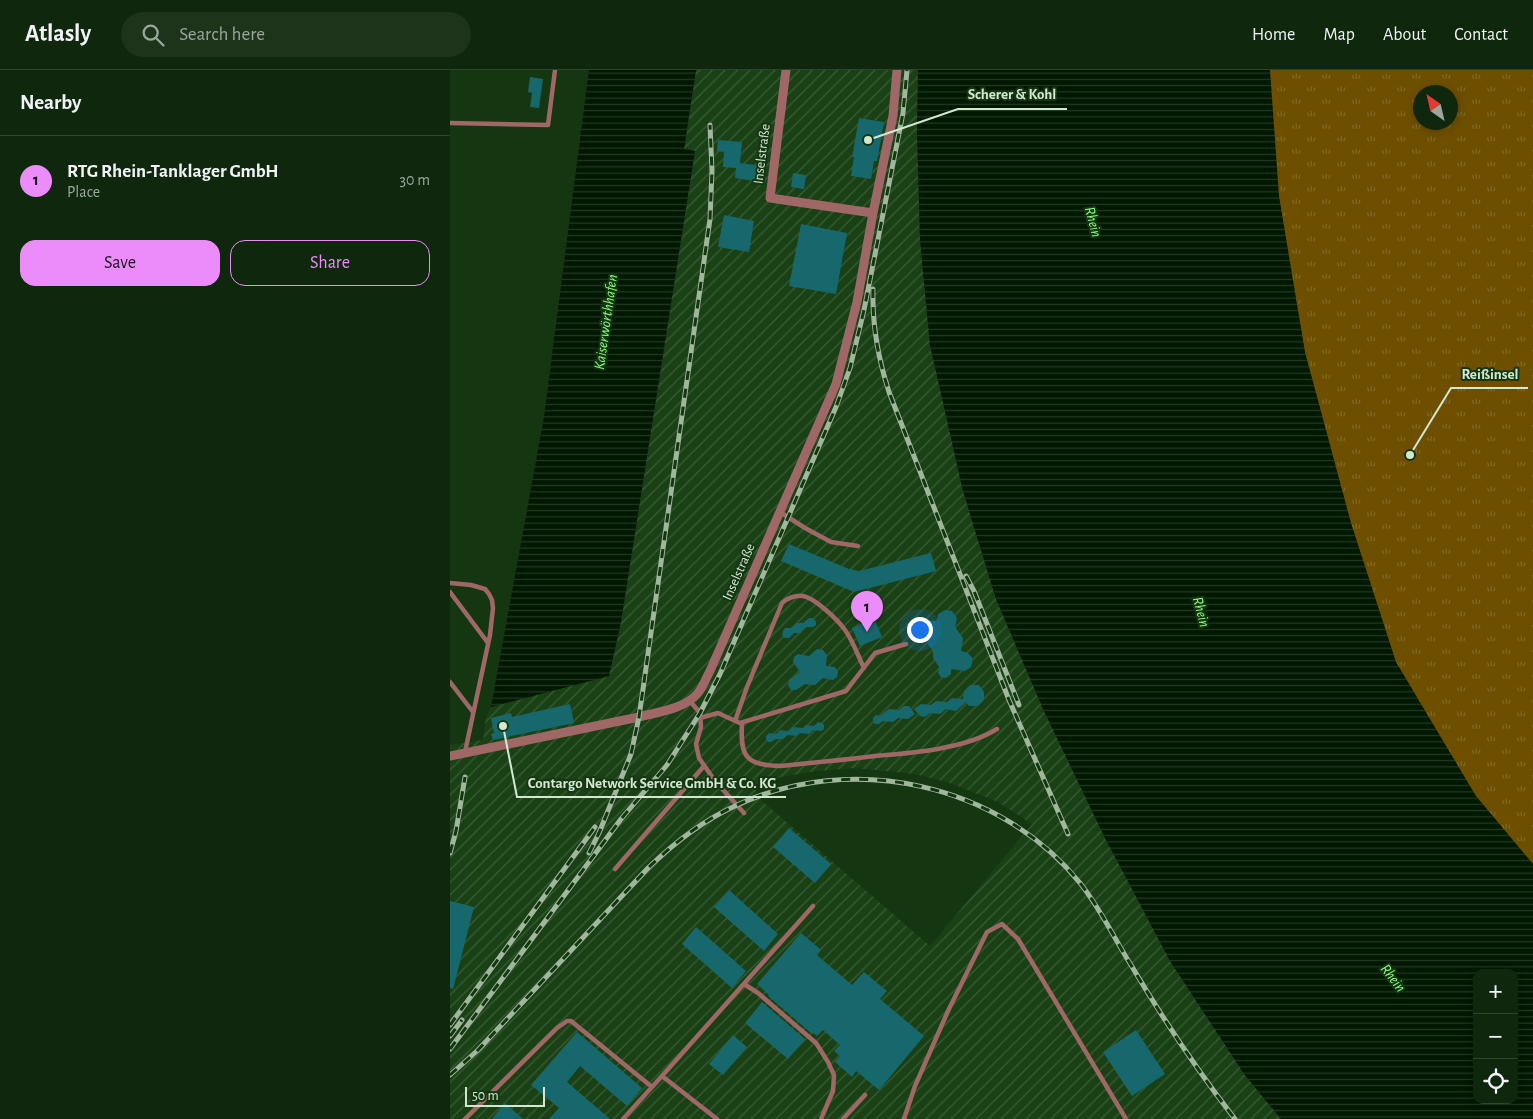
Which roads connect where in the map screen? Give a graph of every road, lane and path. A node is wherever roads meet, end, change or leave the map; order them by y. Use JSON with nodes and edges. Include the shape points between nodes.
{"nodes":[{"id":1,"x":555,"y":70,"type":"edge"},
{"id":2,"x":786,"y":70,"type":"edge"},
{"id":3,"x":897,"y":70,"type":"edge"},
{"id":4,"x":450,"y":123,"type":"edge"},
{"id":5,"x":873,"y":213,"type":"junction"},
{"id":6,"x":780,"y":512,"type":"junction"},
{"id":7,"x":858,"y":546,"type":"dead end"},
{"id":8,"x":450,"y":583,"type":"edge"},
{"id":9,"x":450,"y":592,"type":"edge"},
{"id":10,"x":488,"y":643,"type":"junction"},
{"id":11,"x":906,"y":644,"type":"dead end"},
{"id":12,"x":864,"y":668,"type":"junction"},
{"id":13,"x":450,"y":682,"type":"edge"},
{"id":14,"x":690,"y":701,"type":"junction"},
{"id":15,"x":473,"y":712,"type":"junction"},
{"id":16,"x":700,"y":718,"type":"junction"},
{"id":17,"x":737,"y":722,"type":"junction"},
{"id":18,"x":997,"y":729,"type":"dead end"},
{"id":19,"x":465,"y":753,"type":"junction"},
{"id":20,"x":450,"y":756,"type":"edge"},
{"id":21,"x":704,"y":766,"type":"junction"},
{"id":22,"x":744,"y":813,"type":"dead end"},
{"id":23,"x":615,"y":869,"type":"dead end"},
{"id":24,"x":813,"y":906,"type":"dead end"},
{"id":25,"x":744,"y":984,"type":"junction"},
{"id":26,"x":662,"y":1076,"type":"junction"},
{"id":27,"x":652,"y":1087,"type":"junction"},
{"id":28,"x":865,"y":1095,"type":"dead end"},
{"id":29,"x":465,"y":1119,"type":"edge"},
{"id":30,"x":623,"y":1119,"type":"edge"},
{"id":31,"x":717,"y":1119,"type":"edge"},
{"id":32,"x":821,"y":1119,"type":"edge"},
{"id":33,"x":842,"y":1119,"type":"edge"},
{"id":34,"x":904,"y":1119,"type":"edge"},
{"id":35,"x":1126,"y":1119,"type":"edge"}],
"edges":[{"from":1,"to":4,"type":"lane","via":[[548,125]]},
{"from":2,"to":5,"type":"street","name":"Inselstraße","via":[[770,198]]},
{"from":3,"to":5,"type":"street","name":"Inselstraße","via":[[893,116]]},
{"from":5,"to":6,"type":"street","name":"Inselstraße","via":[[857,302],[836,384]]},
{"from":6,"to":7,"type":"lane","via":[[831,542]]},
{"from":6,"to":14,"type":"street","name":"Inselstraße","via":[[710,672]]},
{"from":8,"to":10,"type":"lane","via":[[471,585],[489,594],[493,608]]},
{"from":9,"to":10,"type":"lane"},
{"from":10,"to":15,"type":"lane"},
{"from":11,"to":12,"type":"lane","via":[[875,653]]},
{"from":12,"to":17,"type":"lane","via":[[846,691]]},
{"from":12,"to":17,"type":"lane","via":[[839,622],[808,598],[789,597],[782,603],[747,687]]},
{"from":13,"to":15,"type":"lane"},
{"from":14,"to":16,"type":"lane","via":[[700,713]]},
{"from":14,"to":19,"type":"street","via":[[639,717]]},
{"from":15,"to":19,"type":"lane"},
{"from":16,"to":17,"type":"lane","via":[[718,713]]},
{"from":16,"to":21,"type":"lane","via":[[696,744]]},
{"from":17,"to":18,"type":"lane","via":[[742,724],[744,752],[752,762],[763,766],[914,752],[968,743]]},
{"from":19,"to":20,"type":"street"},
{"from":21,"to":22,"type":"lane"},
{"from":21,"to":23,"type":"lane"},
{"from":24,"to":25,"type":"lane"},
{"from":25,"to":26,"type":"lane"},
{"from":25,"to":32,"type":"lane","via":[[816,1043],[828,1062],[834,1075],[834,1091]]},
{"from":26,"to":27,"type":"lane"},
{"from":26,"to":31,"type":"lane"},
{"from":27,"to":29,"type":"lane","via":[[572,1021],[567,1021]]},
{"from":27,"to":30,"type":"lane"},
{"from":28,"to":33,"type":"lane"},
{"from":34,"to":35,"type":"lane","via":[[948,1011],[987,932],[1002,924],[1018,939]]}]}
